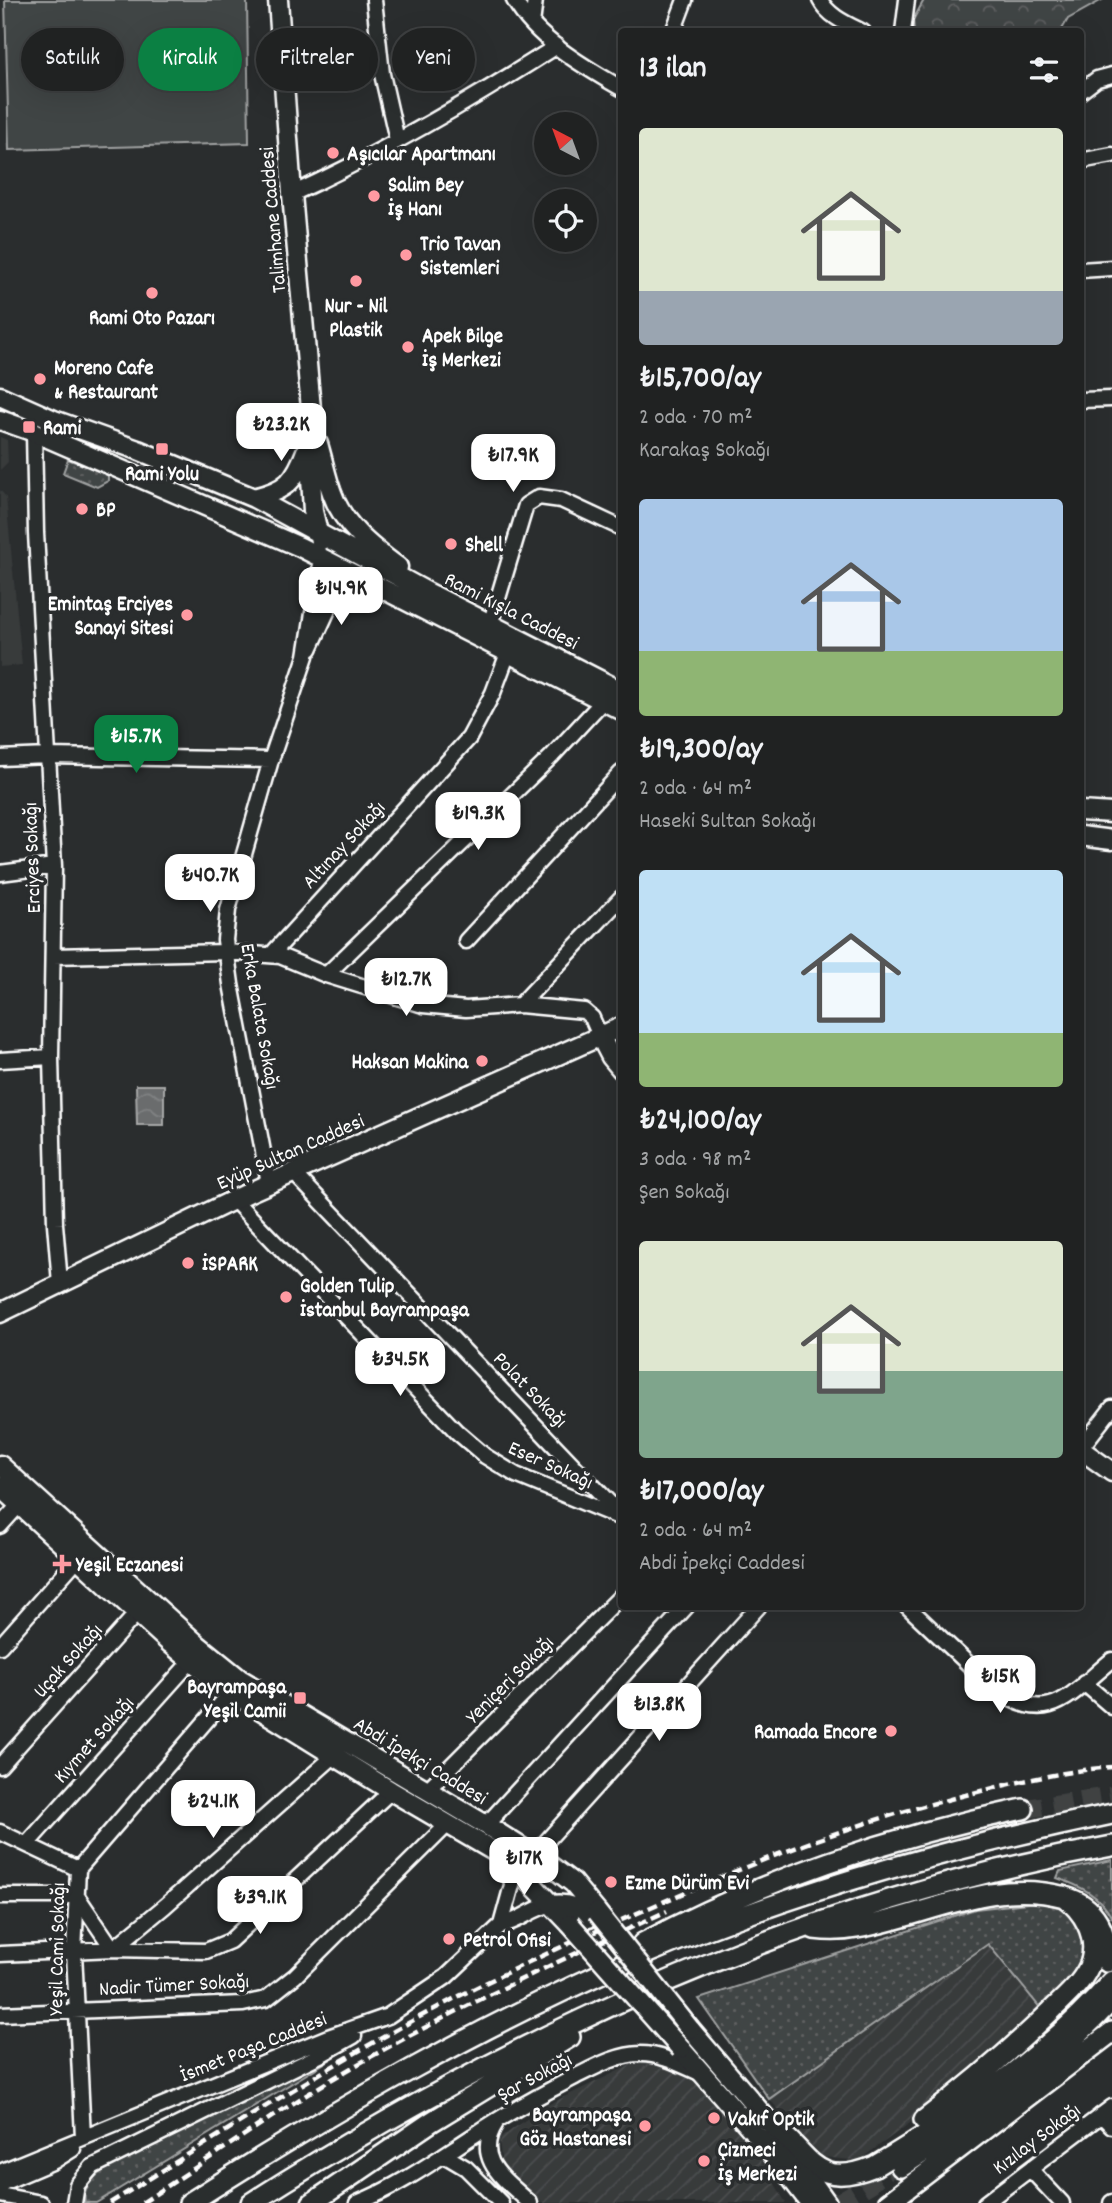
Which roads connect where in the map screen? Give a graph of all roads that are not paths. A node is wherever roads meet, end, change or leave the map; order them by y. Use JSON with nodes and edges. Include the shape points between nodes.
{"nodes":[{"id":1,"x":278,"y":0,"type":"edge"},
{"id":2,"x":374,"y":0,"type":"edge"},
{"id":3,"x":514,"y":0,"type":"edge"},
{"id":4,"x":535,"y":0,"type":"edge"},
{"id":5,"x":685,"y":0,"type":"edge"},
{"id":6,"x":820,"y":0,"type":"edge"},
{"id":7,"x":907,"y":0,"type":"edge"},
{"id":8,"x":532,"y":24,"type":"junction"},
{"id":9,"x":674,"y":28,"type":"edge"},
{"id":10,"x":856,"y":28,"type":"edge"},
{"id":11,"x":904,"y":28,"type":"edge"},
{"id":12,"x":557,"y":46,"type":"junction"},
{"id":13,"x":1112,"y":75,"type":"edge"},
{"id":14,"x":618,"y":86,"type":"edge"},
{"id":15,"x":1084,"y":89,"type":"edge"},
{"id":16,"x":397,"y":140,"type":"junction"},
{"id":17,"x":1112,"y":155,"type":"edge"},
{"id":18,"x":1084,"y":159,"type":"edge"},
{"id":19,"x":292,"y":194,"type":"junction"},
{"id":20,"x":1112,"y":268,"type":"edge"},
{"id":21,"x":1084,"y":270,"type":"edge"},
{"id":22,"x":0,"y":396,"type":"edge"},
{"id":23,"x":1112,"y":399,"type":"edge"},
{"id":24,"x":1084,"y":400,"type":"edge"},
{"id":25,"x":30,"y":410,"type":"junction"},
{"id":26,"x":0,"y":420,"type":"edge"},
{"id":27,"x":34,"y":432,"type":"junction"},
{"id":28,"x":312,"y":436,"type":"junction"},
{"id":29,"x":254,"y":498,"type":"junction"},
{"id":30,"x":618,"y":526,"type":"edge"},
{"id":31,"x":320,"y":535,"type":"junction"},
{"id":32,"x":322,"y":558,"type":"junction"},
{"id":33,"x":361,"y":577,"type":"junction"},
{"id":34,"x":427,"y":592,"type":"junction"},
{"id":35,"x":490,"y":625,"type":"junction"},
{"id":36,"x":508,"y":653,"type":"junction"},
{"id":37,"x":306,"y":656,"type":"junction"},
{"id":38,"x":618,"y":689,"type":"edge"},
{"id":39,"x":603,"y":701,"type":"junction"},
{"id":40,"x":618,"y":708,"type":"edge"},
{"id":41,"x":48,"y":756,"type":"junction"},
{"id":42,"x":0,"y":758,"type":"edge"},
{"id":43,"x":271,"y":760,"type":"junction"},
{"id":44,"x":618,"y":776,"type":"edge"},
{"id":45,"x":1084,"y":811,"type":"edge"},
{"id":46,"x":1112,"y":813,"type":"edge"},
{"id":47,"x":1084,"y":836,"type":"edge"},
{"id":48,"x":1112,"y":840,"type":"edge"},
{"id":49,"x":54,"y":866,"type":"junction"},
{"id":50,"x":0,"y":873,"type":"edge"},
{"id":51,"x":618,"y":901,"type":"edge"},
{"id":52,"x":466,"y":941,"type":"dead end"},
{"id":53,"x":226,"y":952,"type":"junction"},
{"id":54,"x":271,"y":955,"type":"junction"},
{"id":55,"x":53,"y":956,"type":"junction"},
{"id":56,"x":326,"y":975,"type":"junction"},
{"id":57,"x":520,"y":1005,"type":"junction"},
{"id":58,"x":618,"y":1028,"type":"edge"},
{"id":59,"x":600,"y":1036,"type":"junction"},
{"id":60,"x":51,"y":1057,"type":"junction"},
{"id":61,"x":0,"y":1060,"type":"edge"},
{"id":62,"x":618,"y":1065,"type":"edge"},
{"id":63,"x":293,"y":1172,"type":"junction"},
{"id":64,"x":269,"y":1183,"type":"junction"},
{"id":65,"x":234,"y":1200,"type":"junction"},
{"id":66,"x":60,"y":1283,"type":"junction"},
{"id":67,"x":0,"y":1313,"type":"edge"},
{"id":68,"x":1112,"y":1408,"type":"edge"},
{"id":69,"x":1084,"y":1444,"type":"edge"},
{"id":70,"x":1084,"y":1452,"type":"edge"},
{"id":71,"x":0,"y":1465,"type":"edge"},
{"id":72,"x":1112,"y":1472,"type":"edge"},
{"id":73,"x":0,"y":1487,"type":"edge"},
{"id":74,"x":19,"y":1505,"type":"junction"},
{"id":75,"x":618,"y":1514,"type":"edge"},
{"id":76,"x":618,"y":1516,"type":"edge"},
{"id":77,"x":0,"y":1526,"type":"edge"},
{"id":78,"x":78,"y":1558,"type":"junction"},
{"id":79,"x":618,"y":1599,"type":"edge"},
{"id":80,"x":683,"y":1610,"type":"edge"},
{"id":81,"x":755,"y":1610,"type":"edge"},
{"id":82,"x":911,"y":1610,"type":"edge"},
{"id":83,"x":137,"y":1613,"type":"junction"},
{"id":84,"x":0,"y":1646,"type":"edge"},
{"id":85,"x":1112,"y":1660,"type":"edge"},
{"id":86,"x":191,"y":1661,"type":"junction"},
{"id":87,"x":1084,"y":1683,"type":"junction"},
{"id":88,"x":235,"y":1686,"type":"junction"},
{"id":89,"x":1112,"y":1707,"type":"edge"},
{"id":90,"x":334,"y":1756,"type":"junction"},
{"id":91,"x":0,"y":1766,"type":"edge"},
{"id":92,"x":427,"y":1790,"type":"junction"},
{"id":93,"x":391,"y":1791,"type":"junction"},
{"id":94,"x":1023,"y":1809,"type":"tunnel mouth"},
{"id":95,"x":1112,"y":1814,"type":"edge"},
{"id":96,"x":448,"y":1824,"type":"junction"},
{"id":97,"x":486,"y":1825,"type":"junction"},
{"id":98,"x":0,"y":1832,"type":"edge"},
{"id":99,"x":27,"y":1844,"type":"junction"},
{"id":100,"x":1112,"y":1846,"type":"edge"},
{"id":101,"x":534,"y":1855,"type":"junction"},
{"id":102,"x":509,"y":1860,"type":"junction"},
{"id":103,"x":78,"y":1869,"type":"junction"},
{"id":104,"x":0,"y":1896,"type":"edge"},
{"id":105,"x":77,"y":1896,"type":"junction"},
{"id":106,"x":1063,"y":1896,"type":"junction"},
{"id":107,"x":552,"y":1905,"type":"junction"},
{"id":108,"x":593,"y":1915,"type":"junction"},
{"id":109,"x":501,"y":1925,"type":"junction"},
{"id":110,"x":804,"y":1928,"type":"junction"},
{"id":111,"x":113,"y":1949,"type":"junction"},
{"id":112,"x":74,"y":1952,"type":"junction"},
{"id":113,"x":0,"y":1954,"type":"edge"},
{"id":114,"x":1110,"y":1972,"type":"edge"},
{"id":115,"x":564,"y":1990,"type":"junction"},
{"id":116,"x":1112,"y":2000,"type":"edge"},
{"id":117,"x":613,"y":2004,"type":"junction"},
{"id":118,"x":75,"y":2011,"type":"junction"},
{"id":119,"x":0,"y":2014,"type":"edge"},
{"id":120,"x":388,"y":2016,"type":"junction"},
{"id":121,"x":1112,"y":2025,"type":"edge"},
{"id":122,"x":1112,"y":2032,"type":"edge"},
{"id":123,"x":1069,"y":2067,"type":"junction"},
{"id":124,"x":706,"y":2076,"type":"junction"},
{"id":125,"x":1108,"y":2116,"type":"edge"},
{"id":126,"x":499,"y":2119,"type":"junction"},
{"id":127,"x":771,"y":2124,"type":"junction"},
{"id":128,"x":83,"y":2137,"type":"junction"},
{"id":129,"x":444,"y":2155,"type":"junction"},
{"id":130,"x":901,"y":2167,"type":"tunnel mouth"},
{"id":131,"x":1030,"y":2169,"type":"junction"},
{"id":132,"x":0,"y":2172,"type":"edge"},
{"id":133,"x":842,"y":2174,"type":"junction"},
{"id":134,"x":0,"y":2184,"type":"edge"},
{"id":135,"x":796,"y":2184,"type":"junction"},
{"id":136,"x":0,"y":2195,"type":"edge"},
{"id":137,"x":378,"y":2200,"type":"edge"},
{"id":138,"x":41,"y":2203,"type":"edge"},
{"id":139,"x":74,"y":2203,"type":"edge"},
{"id":140,"x":189,"y":2203,"type":"edge"},
{"id":141,"x":251,"y":2203,"type":"edge"},
{"id":142,"x":312,"y":2203,"type":"edge"},
{"id":143,"x":357,"y":2203,"type":"edge"},
{"id":144,"x":501,"y":2203,"type":"edge"},
{"id":145,"x":530,"y":2203,"type":"edge"},
{"id":146,"x":797,"y":2203,"type":"edge"},
{"id":147,"x":810,"y":2203,"type":"edge"},
{"id":148,"x":827,"y":2203,"type":"edge"},
{"id":149,"x":889,"y":2203,"type":"edge"},
{"id":150,"x":985,"y":2203,"type":"edge"},
{"id":151,"x":1062,"y":2203,"type":"edge"}],
"edges":[{"from":1,"to":19,"type":"main road","name":"Talimhane Caddesi"},
{"from":2,"to":16,"type":"street","via":[[382,74]]},
{"from":3,"to":8,"type":"street"},
{"from":4,"to":8,"type":"street"},
{"from":5,"to":9,"type":"street"},
{"from":6,"to":10,"type":"street","via":[[835,17]]},
{"from":7,"to":11,"type":"street"},
{"from":8,"to":12,"type":"street"},
{"from":12,"to":14,"type":"street"},
{"from":12,"to":16,"type":"street"},
{"from":13,"to":15,"type":"street"},
{"from":16,"to":19,"type":"street"},
{"from":17,"to":18,"type":"street"},
{"from":19,"to":28,"type":"main road","name":"Talimhane Caddesi"},
{"from":20,"to":21,"type":"street"},
{"from":22,"to":25,"type":"main road","name":"Rami Kışla Caddesi"},
{"from":23,"to":24,"type":"street"},
{"from":25,"to":27,"type":"main road"},
{"from":25,"to":29,"type":"main road","name":"Rami Kışla Caddesi"},
{"from":26,"to":27,"type":"main road","name":"Rami Kışla Caddesi"},
{"from":27,"to":32,"type":"main road","name":"Rami Kışla Caddesi"},
{"from":27,"to":41,"type":"street","name":"Erciyes Sokağı"},
{"from":28,"to":29,"type":"main road","via":[[301,467],[288,484]]},
{"from":28,"to":31,"type":"main road","name":"Talimhane Caddesi","via":[[313,511]]},
{"from":28,"to":34,"type":"main road","name":"Talimhane Caddesi","via":[[342,514],[368,544]]},
{"from":29,"to":31,"type":"main road","name":"Rami Kışla Caddesi"},
{"from":30,"to":35,"type":"street","via":[[561,500],[539,497],[526,505]]},
{"from":31,"to":32,"type":"main road","name":"Talimhane Caddesi"},
{"from":31,"to":34,"type":"main road","name":"Rami Kışla Caddesi"},
{"from":32,"to":33,"type":"main road","name":"Rami Kışla Caddesi"},
{"from":32,"to":37,"type":"street","name":"Erka Balata Sokağı"},
{"from":33,"to":36,"type":"main road","name":"Rami Kışla Caddesi"},
{"from":33,"to":37,"type":"street","name":"Erka Balata Sokağı","via":[[337,590]]},
{"from":34,"to":35,"type":"main road","name":"Rami Kışla Caddesi"},
{"from":35,"to":38,"type":"main road","name":"Rami Kışla Caddesi"},
{"from":36,"to":39,"type":"main road","name":"Rami Kışla Caddesi"},
{"from":36,"to":54,"type":"street","name":"Altınay Sokağı","via":[[468,738]]},
{"from":37,"to":43,"type":"street","name":"Erka Balata Sokağı"},
{"from":39,"to":40,"type":"main road","name":"Rami Kışla Caddesi"},
{"from":39,"to":56,"type":"street"},
{"from":41,"to":42,"type":"street"},
{"from":41,"to":43,"type":"street"},
{"from":41,"to":49,"type":"street","name":"Erciyes Sokağı"},
{"from":43,"to":53,"type":"street","name":"Erka Balata Sokağı","via":[[228,909]]},
{"from":44,"to":52,"type":"street"},
{"from":45,"to":46,"type":"main road"},
{"from":47,"to":48,"type":"main road"},
{"from":49,"to":50,"type":"street"},
{"from":49,"to":55,"type":"street","name":"Erciyes Sokağı"},
{"from":51,"to":57,"type":"street"},
{"from":53,"to":54,"type":"street"},
{"from":53,"to":55,"type":"street"},
{"from":53,"to":64,"type":"street","name":"Erka Balata Sokağı"},
{"from":54,"to":56,"type":"street"},
{"from":55,"to":60,"type":"street","name":"Erciyes Sokağı"},
{"from":56,"to":57,"type":"street","via":[[423,1004],[466,1009]]},
{"from":57,"to":59,"type":"street","via":[[584,1011]]},
{"from":58,"to":59,"type":"main road","name":"Eyüp Sultan Caddesi"},
{"from":59,"to":62,"type":"main road"},
{"from":59,"to":63,"type":"main road","name":"Eyüp Sultan Caddesi"},
{"from":60,"to":61,"type":"street"},
{"from":60,"to":66,"type":"street","name":"Erciyes Sokağı"},
{"from":63,"to":64,"type":"main road","name":"Eyüp Sultan Caddesi"},
{"from":63,"to":75,"type":"street","name":"Polat Sokağı"},
{"from":64,"to":65,"type":"main road","name":"Eyüp Sultan Caddesi"},
{"from":65,"to":66,"type":"main road","name":"Eyüp Sultan Caddesi"},
{"from":65,"to":76,"type":"street","name":"Eser Sokağı","via":[[485,1456],[516,1475]]},
{"from":66,"to":67,"type":"main road","name":"Eyüp Sultan Caddesi"},
{"from":68,"to":69,"type":"street"},
{"from":70,"to":72,"type":"main road"},
{"from":71,"to":88,"type":"main road","name":"Abdi İpekçi Caddesi","via":[[198,1645]]},
{"from":73,"to":74,"type":"main road","name":"Abdi İpekçi Caddesi"},
{"from":74,"to":77,"type":"street"},
{"from":74,"to":78,"type":"main road","name":"Abdi İpekçi Caddesi"},
{"from":78,"to":83,"type":"main road","name":"Abdi İpekçi Caddesi"},
{"from":78,"to":84,"type":"street"},
{"from":79,"to":92,"type":"street","name":"Yeniçeri Sokağı"},
{"from":80,"to":97,"type":"street"},
{"from":81,"to":101,"type":"street"},
{"from":82,"to":87,"type":"street","via":[[1012,1702],[1045,1708]]},
{"from":83,"to":86,"type":"main road","name":"Abdi İpekçi Caddesi"},
{"from":83,"to":91,"type":"street","name":"Uçak Sokağı"},
{"from":85,"to":87,"type":"street"},
{"from":86,"to":88,"type":"main road","name":"Abdi İpekçi Caddesi"},
{"from":86,"to":99,"type":"street","name":"Kıymet Sokağı"},
{"from":87,"to":89,"type":"street"},
{"from":88,"to":90,"type":"main road","name":"Abdi İpekçi Caddesi"},
{"from":88,"to":92,"type":"main road","name":"Abdi İpekçi Caddesi"},
{"from":88,"to":103,"type":"street","name":"Yeşil Cami Sokağı"},
{"from":90,"to":93,"type":"main road","name":"Abdi İpekçi Caddesi"},
{"from":90,"to":111,"type":"street"},
{"from":92,"to":97,"type":"main road","name":"Abdi İpekçi Caddesi"},
{"from":93,"to":96,"type":"main road","name":"Abdi İpekçi Caddesi"},
{"from":93,"to":111,"type":"street","via":[[230,1941],[206,1951]]},
{"from":94,"to":115,"type":"highway","via":[[962,1822],[792,1875],[646,1941]]},
{"from":95,"to":115,"type":"highway","via":[[858,1877],[702,1931]]},
{"from":96,"to":102,"type":"main road","name":"Abdi İpekçi Caddesi"},
{"from":96,"to":118,"type":"street","name":"Nadir Tümer Sokağı","via":[[295,1976],[266,1999],[243,2004]]},
{"from":97,"to":101,"type":"main road","name":"Abdi İpekçi Caddesi"},
{"from":98,"to":99,"type":"street"},
{"from":99,"to":103,"type":"street"},
{"from":100,"to":110,"type":"highway","via":[[926,1888]]},
{"from":101,"to":108,"type":"main road","name":"Abdi İpekçi Caddesi","via":[[567,1878]]},
{"from":102,"to":107,"type":"main road","name":"Abdi İpekçi Caddesi"},
{"from":102,"to":109,"type":"street","via":[[512,1885]]},
{"from":103,"to":105,"type":"street","name":"Yeşil Cami Sokağı"},
{"from":104,"to":105,"type":"street"},
{"from":105,"to":111,"type":"street"},
{"from":105,"to":112,"type":"street","name":"Yeşil Cami Sokağı"},
{"from":106,"to":110,"type":"highway","via":[[1010,1890],[858,1928]]},
{"from":106,"to":114,"type":"highway","via":[[1083,1904],[1096,1918],[1106,1941]]},
{"from":106,"to":133,"type":"highway","via":[[1083,1916],[1092,1936],[1092,1959],[1072,1991],[943,2106],[870,2160]]},
{"from":107,"to":108,"type":"main road","via":[[567,1904]]},
{"from":107,"to":109,"type":"street"},
{"from":107,"to":124,"type":"main road","name":"Abdi İpekçi Caddesi","bridge":true},
{"from":108,"to":127,"type":"main road","name":"Abdi İpekçi Caddesi","bridge":true,"via":[[618,1938]]},
{"from":109,"to":120,"type":"street","name":"İsmet Paşa Caddesi","via":[[446,1977]]},
{"from":110,"to":117,"type":"highway"},
{"from":111,"to":112,"type":"street"},
{"from":112,"to":113,"type":"street"},
{"from":112,"to":118,"type":"street","name":"Yeşil Cami Sokağı"},
{"from":114,"to":133,"type":"highway","via":[[1060,2034],[976,2099],[875,2166]]},
{"from":115,"to":140,"type":"highway","via":[[355,2101]]},
{"from":116,"to":130,"type":"highway","via":[[1027,2079]]},
{"from":117,"to":141,"type":"highway","via":[[476,2072]]},
{"from":117,"to":142,"type":"highway","via":[[548,2052],[431,2122]]},
{"from":118,"to":119,"type":"street","name":"Nadir Tümer Sokağı"},
{"from":118,"to":128,"type":"street","name":"Yeşil Cami Sokağı"},
{"from":120,"to":128,"type":"street","name":"İsmet Paşa Caddesi"},
{"from":120,"to":139,"type":"street","via":[[322,2054],[92,2167],[76,2185]]},
{"from":121,"to":123,"type":"highway"},
{"from":122,"to":123,"type":"highway"},
{"from":123,"to":149,"type":"highway"},
{"from":124,"to":126,"type":"street","name":"Şar Sokağı","via":[[657,2057],[624,2056]]},
{"from":124,"to":135,"type":"main road","name":"Abdi İpekçi Caddesi"},
{"from":125,"to":131,"type":"street","name":"Kızılay Sokağı"},
{"from":126,"to":129,"type":"street","name":"Şar Sokağı"},
{"from":126,"to":145,"type":"street","via":[[489,2133],[487,2154]]},
{"from":127,"to":133,"type":"highway","via":[[820,2170]]},
{"from":127,"to":148,"type":"main road","name":"Abdi İpekçi Caddesi"},
{"from":128,"to":132,"type":"street","name":"İsmet Paşa Caddesi"},
{"from":128,"to":134,"type":"street","via":[[54,2161]]},
{"from":129,"to":137,"type":"street","name":"Şar Sokağı"},
{"from":129,"to":144,"type":"street","via":[[466,2168]]},
{"from":131,"to":150,"type":"street","name":"Kızılay Sokağı"},
{"from":131,"to":151,"type":"street"},
{"from":135,"to":146,"type":"main road"},
{"from":135,"to":147,"type":"main road","name":"Abdi İpekçi Caddesi"},
{"from":136,"to":138,"type":"street"},
{"from":137,"to":143,"type":"street","name":"Şar Sokağı"}]}
